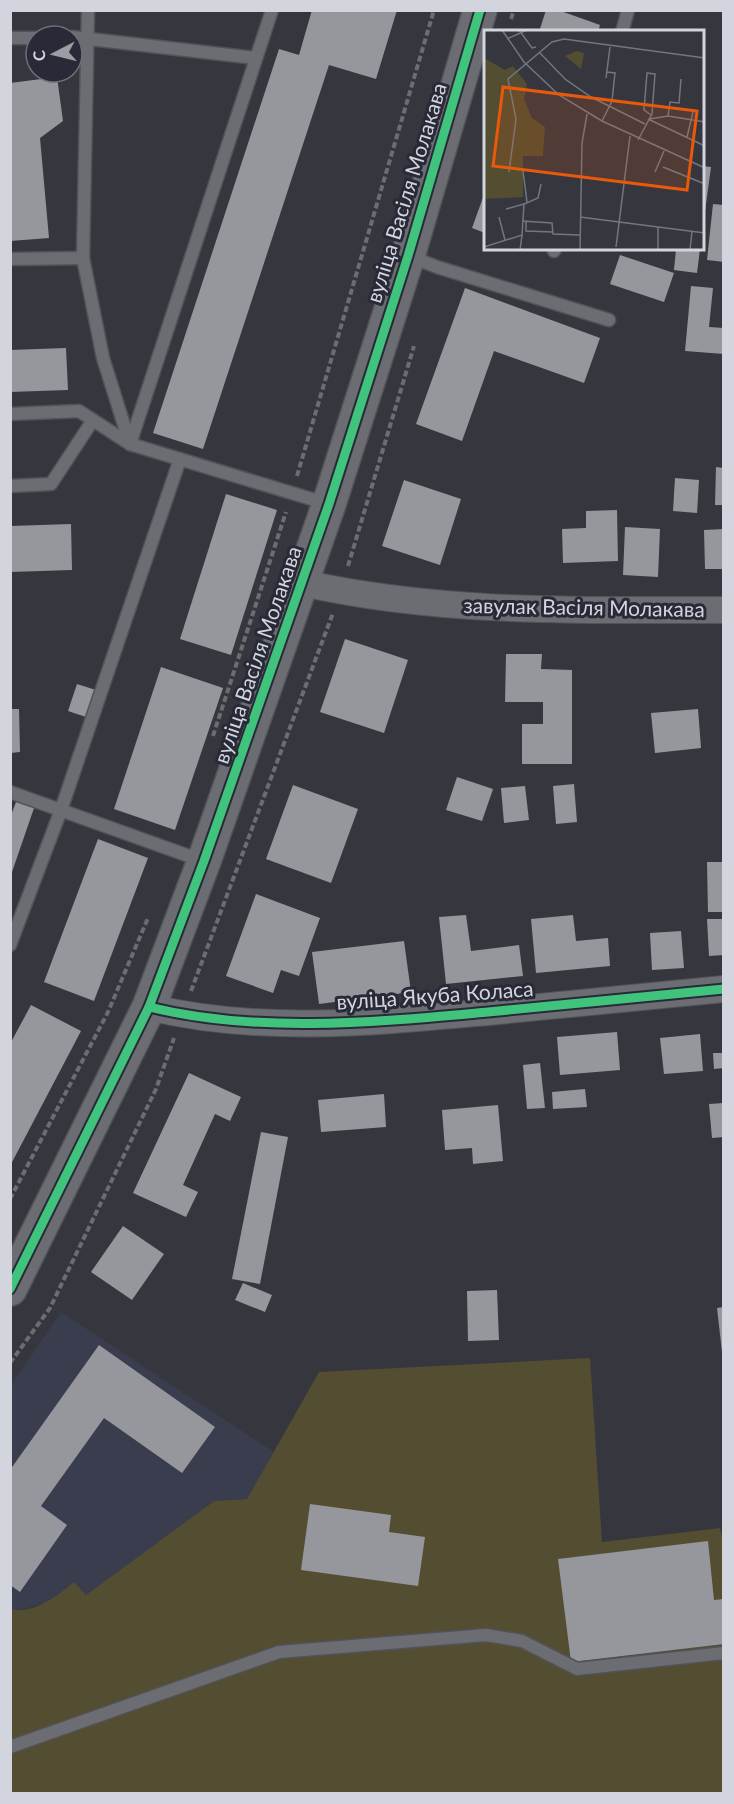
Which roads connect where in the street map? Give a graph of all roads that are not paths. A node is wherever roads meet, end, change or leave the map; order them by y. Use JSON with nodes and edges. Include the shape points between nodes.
{"nodes":[{"id":1,"x":88,"y":10,"type":"edge"},
{"id":2,"x":272,"y":10,"type":"edge"},
{"id":3,"x":480,"y":10,"type":"edge"},
{"id":4,"x":625,"y":11,"type":"edge"},
{"id":5,"x":622,"y":30,"type":"edge"},
{"id":6,"x":87,"y":37,"type":"junction"},
{"id":7,"x":13,"y":38,"type":"dead end"},
{"id":8,"x":24,"y":38,"type":"edge"},
{"id":9,"x":256,"y":58,"type":"junction"},
{"id":10,"x":408,"y":255,"type":"junction"},
{"id":11,"x":82,"y":258,"type":"junction"},
{"id":12,"x":10,"y":259,"type":"edge"},
{"id":13,"x":609,"y":320,"type":"dead end"},
{"id":14,"x":10,"y":414,"type":"edge"},
{"id":15,"x":93,"y":420,"type":"junction"},
{"id":16,"x":130,"y":444,"type":"junction"},
{"id":17,"x":180,"y":459,"type":"junction"},
{"id":18,"x":10,"y":486,"type":"edge"},
{"id":19,"x":329,"y":504,"type":"junction"},
{"id":20,"x":303,"y":583,"type":"junction"},
{"id":21,"x":723,"y":610,"type":"edge"},
{"id":22,"x":10,"y":792,"type":"edge"},
{"id":23,"x":61,"y":810,"type":"junction"},
{"id":24,"x":204,"y":861,"type":"junction"},
{"id":25,"x":10,"y":945,"type":"edge"},
{"id":26,"x":723,"y":989,"type":"edge"},
{"id":27,"x":149,"y":1007,"type":"junction"},
{"id":28,"x":10,"y":1288,"type":"edge"},
{"id":29,"x":723,"y":1653,"type":"edge"},
{"id":30,"x":10,"y":1748,"type":"edge"}],
"edges":[{"from":1,"to":6,"type":"lane"},
{"from":2,"to":9,"type":"lane"},
{"from":3,"to":10,"type":"street","name":"вуліца Васіля Молакава"},
{"from":4,"to":5,"type":"lane"},
{"from":6,"to":9,"type":"lane"},
{"from":6,"to":11,"type":"lane"},
{"from":7,"to":8,"type":"lane"},
{"from":9,"to":16,"type":"lane"},
{"from":10,"to":13,"type":"lane"},
{"from":10,"to":19,"type":"street","name":"вуліца Васіля Молакава"},
{"from":11,"to":12,"type":"lane"},
{"from":11,"to":16,"type":"lane","via":[[104,358]]},
{"from":14,"to":15,"type":"lane","via":[[79,411]]},
{"from":15,"to":16,"type":"lane"},
{"from":15,"to":18,"type":"lane","via":[[51,484]]},
{"from":16,"to":17,"type":"lane"},
{"from":17,"to":19,"type":"lane"},
{"from":17,"to":23,"type":"lane"},
{"from":19,"to":20,"type":"street","name":"вуліца Васіля Молакава"},
{"from":20,"to":21,"type":"street","name":"завулак Васіля Молакава","via":[[341,592],[492,609]]},
{"from":20,"to":24,"type":"street","name":"вуліца Васіля Молакава"},
{"from":22,"to":23,"type":"lane"},
{"from":23,"to":24,"type":"lane"},
{"from":23,"to":25,"type":"lane"},
{"from":24,"to":27,"type":"street","name":"вуліца Васіля Молакава"},
{"from":26,"to":27,"type":"street","name":"вуліца Якуба Коласа","via":[[421,1018],[276,1024],[182,1015]]},
{"from":27,"to":28,"type":"street","name":"вуліца Васіля Молакава"},
{"from":29,"to":30,"type":"lane","via":[[577,1669],[522,1641],[486,1635],[279,1652]]}]}
